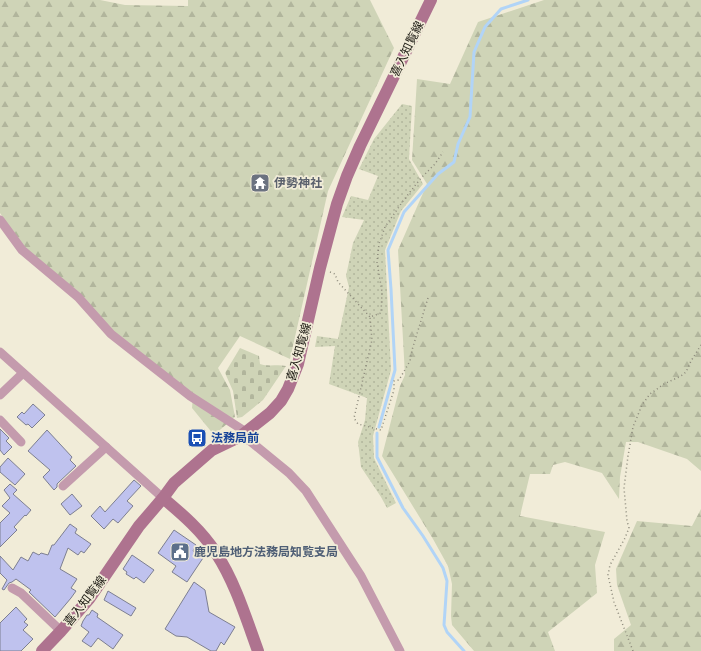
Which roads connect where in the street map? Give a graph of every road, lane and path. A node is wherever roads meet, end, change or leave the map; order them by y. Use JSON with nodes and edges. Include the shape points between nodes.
{"nodes":[{"id":1,"x":431,"y":0,"type":"edge"},
{"id":2,"x":443,"y":152,"type":"dead end"},
{"id":3,"x":0,"y":220,"type":"edge"},
{"id":4,"x":320,"y":268,"type":"junction"},
{"id":5,"x":428,"y":298,"type":"dead end"},
{"id":6,"x":370,"y":317,"type":"junction"},
{"id":7,"x":701,"y":345,"type":"edge"},
{"id":8,"x":0,"y":352,"type":"edge"},
{"id":9,"x":23,"y":373,"type":"junction"},
{"id":10,"x":0,"y":395,"type":"edge"},
{"id":11,"x":0,"y":420,"type":"edge"},
{"id":12,"x":244,"y":434,"type":"junction"},
{"id":13,"x":21,"y":442,"type":"dead end"},
{"id":14,"x":106,"y":447,"type":"junction"},
{"id":15,"x":63,"y":486,"type":"dead end"},
{"id":16,"x":163,"y":498,"type":"junction"},
{"id":17,"x":12,"y":588,"type":"dead end"},
{"id":18,"x":61,"y":631,"type":"junction"},
{"id":19,"x":42,"y":651,"type":"edge"},
{"id":20,"x":258,"y":651,"type":"edge"},
{"id":21,"x":400,"y":651,"type":"edge"},
{"id":22,"x":633,"y":651,"type":"edge"}],
"edges":[{"from":1,"to":4,"type":"main road","name":"喜入知覧線","via":[[347,176]]},
{"from":2,"to":6,"type":"path","via":[[385,227],[379,244],[377,262],[382,292],[381,313]]},
{"from":3,"to":12,"type":"street","via":[[22,250],[78,297],[110,334]]},
{"from":4,"to":6,"type":"path","via":[[335,274],[338,282]]},
{"from":4,"to":12,"type":"main road","name":"喜入知覧線","via":[[298,364],[288,389],[281,402]]},
{"from":5,"to":6,"type":"path","via":[[410,361],[398,380],[394,381],[394,390],[381,430],[358,424],[354,418],[372,340]]},
{"from":7,"to":22,"type":"path","via":[[686,372],[650,394],[642,405],[633,427],[624,488],[629,528],[610,565],[608,575],[614,602]]},
{"from":8,"to":9,"type":"street"},
{"from":9,"to":10,"type":"street"},
{"from":9,"to":14,"type":"street"},
{"from":11,"to":13,"type":"street"},
{"from":12,"to":16,"type":"main road","name":"喜入知覧線","via":[[212,450],[174,483]]},
{"from":12,"to":21,"type":"street","via":[[289,473],[306,492],[360,576]]},
{"from":14,"to":15,"type":"street"},
{"from":14,"to":16,"type":"street"},
{"from":16,"to":18,"type":"main road","name":"喜入知覧線","via":[[139,526],[89,599]]},
{"from":16,"to":20,"type":"main road","via":[[184,516],[216,552],[232,582]]},
{"from":17,"to":18,"type":"street"},
{"from":18,"to":19,"type":"main road","name":"喜入知覧線"}]}
